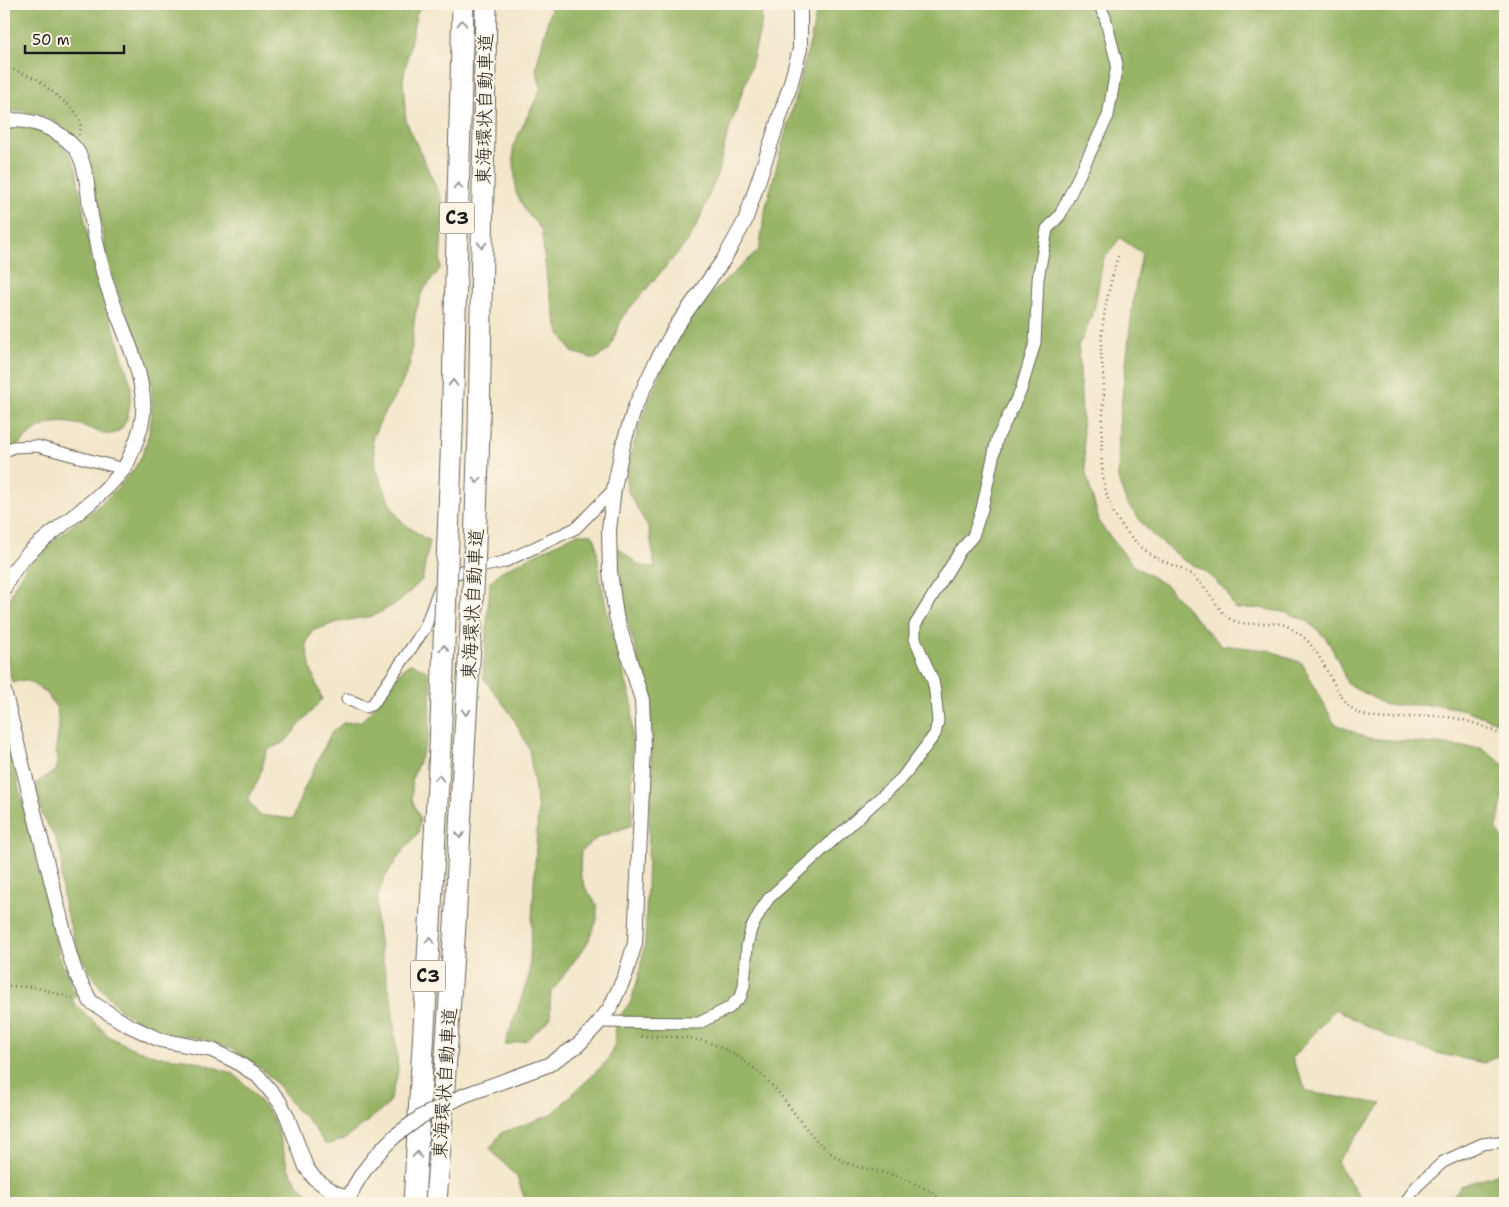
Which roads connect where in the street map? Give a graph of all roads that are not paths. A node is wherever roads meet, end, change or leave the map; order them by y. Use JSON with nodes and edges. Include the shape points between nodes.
{"nodes":[{"id":1,"x":463,"y":4,"type":"edge"},
{"id":2,"x":486,"y":4,"type":"edge"},
{"id":3,"x":800,"y":4,"type":"edge"},
{"id":4,"x":1099,"y":4,"type":"edge"},
{"id":5,"x":4,"y":121,"type":"edge"},
{"id":6,"x":4,"y":452,"type":"edge"},
{"id":7,"x":124,"y":469,"type":"junction"},
{"id":8,"x":614,"y":489,"type":"junction"},
{"id":9,"x":4,"y":589,"type":"edge"},
{"id":10,"x":4,"y":691,"type":"edge"},
{"id":11,"x":347,"y":699,"type":"dead end"},
{"id":12,"x":599,"y":1022,"type":"junction"},
{"id":13,"x":1505,"y":1142,"type":"edge"},
{"id":14,"x":348,"y":1201,"type":"edge"},
{"id":15,"x":414,"y":1203,"type":"edge"},
{"id":16,"x":436,"y":1203,"type":"edge"},
{"id":17,"x":1405,"y":1203,"type":"edge"}],
"edges":[{"from":15,"to":1,"type":"highway","name":"東海環状自動車道","number":"C3","one_way":true,"bridge":true,"via":[[440,749]]},
{"from":2,"to":16,"type":"highway","name":"東海環状自動車道","number":"C3","one_way":true,"bridge":true,"via":[[474,572]]},
{"from":3,"to":8,"type":"street","via":[[800,49],[745,221],[724,259],[677,324],[655,364],[633,414]]},
{"from":4,"to":12,"type":"street","via":[[1117,64],[1108,116],[1060,215],[1047,229],[1038,279],[1035,343],[1022,390],[997,439],[976,530],[960,550],[915,625],[916,639],[933,681],[938,716],[935,734],[902,778],[769,898],[751,929],[741,996],[729,1008],[699,1023]]},
{"from":5,"to":7,"type":"street","via":[[19,119],[38,123],[62,136],[76,149],[83,163],[98,254],[109,293],[134,355],[142,390],[144,413],[138,438]]},
{"from":6,"to":7,"type":"street","via":[[13,447],[37,446]]},
{"from":7,"to":9,"type":"street","via":[[87,506],[31,550],[17,565]]},
{"from":8,"to":11,"type":"street","via":[[576,528],[504,562],[450,576],[439,589],[425,628],[373,704],[366,707]]},
{"from":8,"to":12,"type":"street","via":[[608,548],[610,572],[616,616],[642,700],[644,746],[635,943],[625,976],[610,1008]]},
{"from":10,"to":14,"type":"street","via":[[70,956],[91,1002],[160,1040],[212,1050],[258,1076],[287,1116],[306,1168],[314,1178]]},
{"from":12,"to":14,"type":"street","bridge":true,"via":[[578,1045],[548,1065],[465,1095],[422,1116],[378,1151]]},
{"from":13,"to":17,"type":"street","via":[[1482,1144],[1442,1162]]}]}
